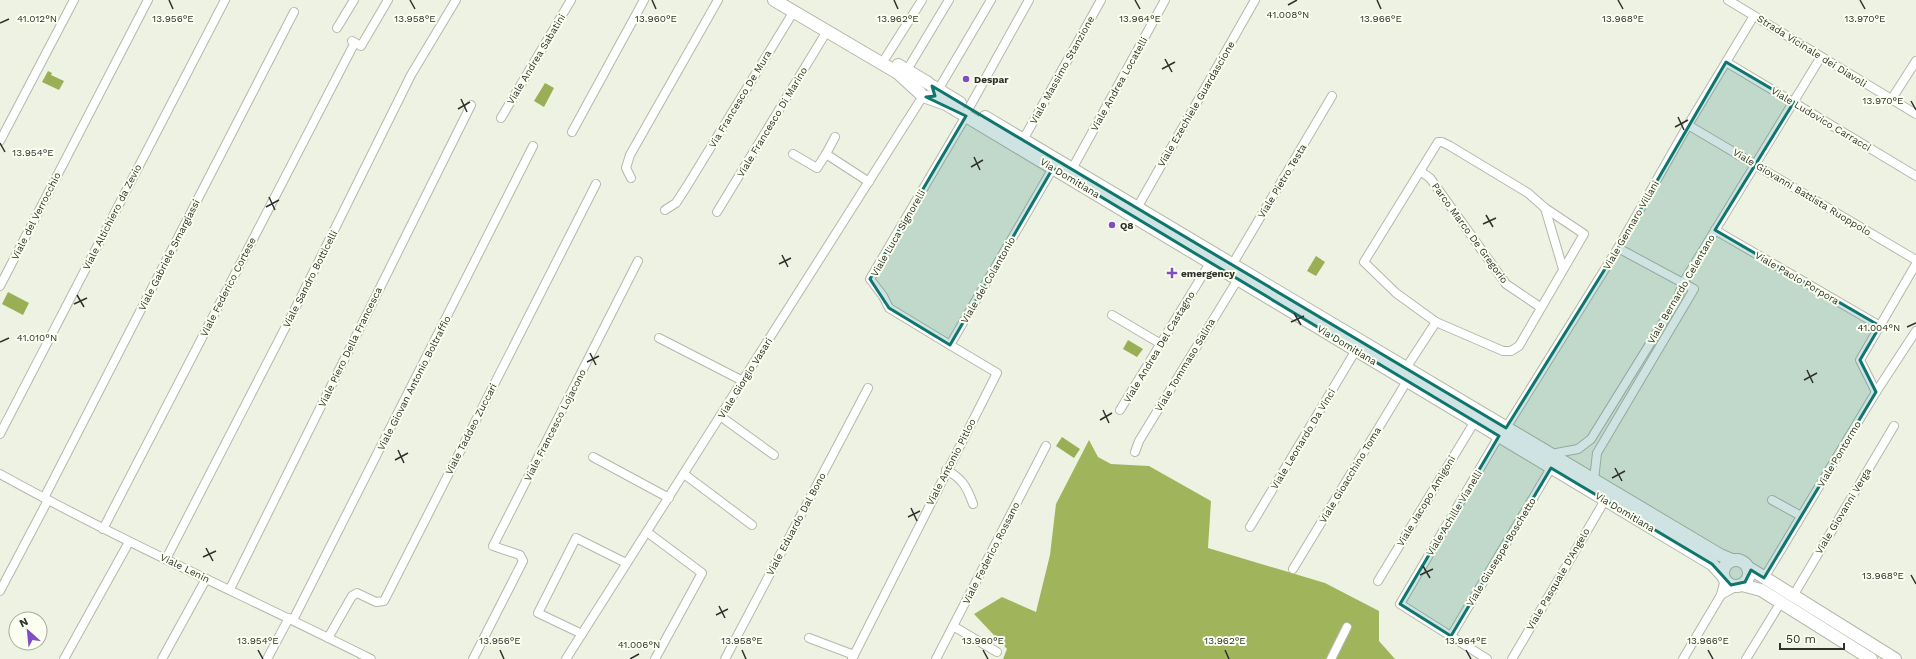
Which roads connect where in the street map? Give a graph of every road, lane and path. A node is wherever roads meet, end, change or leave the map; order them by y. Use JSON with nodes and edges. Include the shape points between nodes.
{"nodes":[{"id":1,"x":74,"y":0,"type":"edge"},
{"id":2,"x":148,"y":0,"type":"edge"},
{"id":3,"x":225,"y":0,"type":"edge"},
{"id":4,"x":354,"y":0,"type":"edge"},
{"id":5,"x":388,"y":0,"type":"edge"},
{"id":6,"x":456,"y":0,"type":"edge"},
{"id":7,"x":570,"y":0,"type":"edge"},
{"id":8,"x":644,"y":0,"type":"edge"},
{"id":9,"x":718,"y":0,"type":"edge"},
{"id":10,"x":774,"y":0,"type":"edge"},
{"id":11,"x":922,"y":0,"type":"edge"},
{"id":12,"x":949,"y":0,"type":"edge"},
{"id":13,"x":991,"y":0,"type":"edge"},
{"id":14,"x":1029,"y":0,"type":"edge"},
{"id":15,"x":1101,"y":0,"type":"edge"},
{"id":16,"x":1165,"y":0,"type":"edge"},
{"id":17,"x":1255,"y":0,"type":"edge"},
{"id":18,"x":1728,"y":0,"type":"edge"},
{"id":19,"x":792,"y":6,"type":"edge"},
{"id":20,"x":294,"y":12,"type":"dead end"},
{"id":21,"x":1752,"y":19,"type":"dead end"},
{"id":22,"x":337,"y":28,"type":"dead end"},
{"id":23,"x":827,"y":31,"type":"junction"},
{"id":24,"x":886,"y":57,"type":"junction"},
{"id":25,"x":1819,"y":60,"type":"dead end"},
{"id":26,"x":1916,"y":61,"type":"edge"},
{"id":27,"x":1726,"y":62,"type":"junction"},
{"id":28,"x":906,"y":70,"type":"junction"},
{"id":29,"x":928,"y":91,"type":"junction"},
{"id":30,"x":1332,"y":96,"type":"dead end"},
{"id":31,"x":1891,"y":100,"type":"junction"},
{"id":32,"x":1794,"y":102,"type":"junction"},
{"id":33,"x":470,"y":105,"type":"dead end"},
{"id":34,"x":968,"y":112,"type":"junction"},
{"id":35,"x":1916,"y":114,"type":"edge"},
{"id":36,"x":501,"y":118,"type":"dead end"},
{"id":37,"x":1688,"y":125,"type":"junction"},
{"id":38,"x":572,"y":132,"type":"dead end"},
{"id":39,"x":835,"y":137,"type":"dead end"},
{"id":40,"x":1023,"y":140,"type":"junction"},
{"id":41,"x":0,"y":141,"type":"edge"},
{"id":42,"x":532,"y":146,"type":"dead end"},
{"id":43,"x":793,"y":154,"type":"dead end"},
{"id":44,"x":826,"y":154,"type":"junction"},
{"id":45,"x":1755,"y":164,"type":"junction"},
{"id":46,"x":1053,"y":168,"type":"junction"},
{"id":47,"x":1072,"y":169,"type":"junction"},
{"id":48,"x":1420,"y":171,"type":"junction"},
{"id":49,"x":1916,"y":176,"type":"edge"},
{"id":50,"x":631,"y":178,"type":"dead end"},
{"id":51,"x":868,"y":182,"type":"junction"},
{"id":52,"x":596,"y":184,"type":"dead end"},
{"id":53,"x":1137,"y":208,"type":"junction"},
{"id":54,"x":1544,"y":208,"type":"junction"},
{"id":55,"x":665,"y":210,"type":"dead end"},
{"id":56,"x":717,"y":212,"type":"dead end"},
{"id":57,"x":1715,"y":230,"type":"junction"},
{"id":58,"x":1618,"y":248,"type":"junction"},
{"id":59,"x":1916,"y":260,"type":"edge"},
{"id":60,"x":638,"y":261,"type":"dead end"},
{"id":61,"x":1210,"y":263,"type":"junction"},
{"id":62,"x":1916,"y":264,"type":"edge"},
{"id":63,"x":1232,"y":265,"type":"junction"},
{"id":64,"x":1563,"y":269,"type":"junction"},
{"id":65,"x":1238,"y":279,"type":"junction"},
{"id":66,"x":1683,"y":283,"type":"junction"},
{"id":67,"x":0,"y":286,"type":"edge"},
{"id":68,"x":1540,"y":307,"type":"junction"},
{"id":69,"x":1112,"y":315,"type":"dead end"},
{"id":70,"x":1436,"y":322,"type":"junction"},
{"id":71,"x":1880,"y":326,"type":"junction"},
{"id":72,"x":1916,"y":331,"type":"edge"},
{"id":73,"x":659,"y":338,"type":"dead end"},
{"id":74,"x":1161,"y":344,"type":"junction"},
{"id":75,"x":1908,"y":344,"type":"junction"},
{"id":76,"x":950,"y":346,"type":"junction"},
{"id":77,"x":1916,"y":349,"type":"edge"},
{"id":78,"x":1356,"y":350,"type":"junction"},
{"id":79,"x":1406,"y":368,"type":"junction"},
{"id":80,"x":743,"y":381,"type":"junction"},
{"id":81,"x":1407,"y":381,"type":"junction"},
{"id":82,"x":868,"y":388,"type":"dead end"},
{"id":83,"x":1876,"y":392,"type":"junction"},
{"id":84,"x":1120,"y":410,"type":"dead end"},
{"id":85,"x":720,"y":416,"type":"junction"},
{"id":86,"x":1475,"y":421,"type":"junction"},
{"id":87,"x":1894,"y":426,"type":"dead end"},
{"id":88,"x":1503,"y":432,"type":"junction"},
{"id":89,"x":0,"y":434,"type":"edge"},
{"id":90,"x":1046,"y":446,"type":"dead end"},
{"id":91,"x":1135,"y":452,"type":"dead end"},
{"id":92,"x":1551,"y":454,"type":"junction"},
{"id":93,"x":774,"y":455,"type":"dead end"},
{"id":94,"x":593,"y":457,"type":"dead end"},
{"id":95,"x":1551,"y":468,"type":"junction"},
{"id":96,"x":946,"y":470,"type":"junction"},
{"id":97,"x":0,"y":474,"type":"edge"},
{"id":98,"x":684,"y":474,"type":"junction"},
{"id":99,"x":1594,"y":480,"type":"junction"},
{"id":100,"x":669,"y":498,"type":"junction"},
{"id":101,"x":46,"y":499,"type":"junction"},
{"id":102,"x":1605,"y":500,"type":"junction"},
{"id":103,"x":1772,"y":500,"type":"dead end"},
{"id":104,"x":973,"y":504,"type":"dead end"},
{"id":105,"x":1801,"y":516,"type":"junction"},
{"id":106,"x":752,"y":525,"type":"dead end"},
{"id":107,"x":1250,"y":527,"type":"dead end"},
{"id":108,"x":102,"y":529,"type":"junction"},
{"id":109,"x":647,"y":532,"type":"junction"},
{"id":110,"x":129,"y":542,"type":"junction"},
{"id":111,"x":166,"y":559,"type":"junction"},
{"id":112,"x":1732,"y":560,"type":"junction"},
{"id":113,"x":626,"y":563,"type":"junction"},
{"id":114,"x":1748,"y":568,"type":"junction"},
{"id":115,"x":1293,"y":569,"type":"dead end"},
{"id":116,"x":1724,"y":577,"type":"junction"},
{"id":117,"x":1764,"y":578,"type":"junction"},
{"id":118,"x":206,"y":579,"type":"junction"},
{"id":119,"x":1378,"y":581,"type":"dead end"},
{"id":120,"x":1740,"y":585,"type":"junction"},
{"id":121,"x":230,"y":589,"type":"junction"},
{"id":122,"x":0,"y":591,"type":"edge"},
{"id":123,"x":1721,"y":595,"type":"junction"},
{"id":124,"x":1793,"y":596,"type":"junction"},
{"id":125,"x":1781,"y":602,"type":"junction"},
{"id":126,"x":291,"y":619,"type":"junction"},
{"id":127,"x":953,"y":626,"type":"junction"},
{"id":128,"x":1348,"y":627,"type":"dead end"},
{"id":129,"x":582,"y":634,"type":"junction"},
{"id":130,"x":1451,"y":636,"type":"junction"},
{"id":131,"x":328,"y":638,"type":"junction"},
{"id":132,"x":808,"y":638,"type":"dead end"},
{"id":133,"x":997,"y":652,"type":"dead end"},
{"id":134,"x":853,"y":657,"type":"edge"},
{"id":135,"x":1865,"y":657,"type":"edge"},
{"id":136,"x":64,"y":659,"type":"edge"},
{"id":137,"x":162,"y":659,"type":"edge"},
{"id":138,"x":266,"y":659,"type":"edge"},
{"id":139,"x":370,"y":659,"type":"edge"},
{"id":140,"x":473,"y":659,"type":"edge"},
{"id":141,"x":566,"y":659,"type":"edge"},
{"id":142,"x":655,"y":659,"type":"edge"},
{"id":143,"x":725,"y":659,"type":"edge"},
{"id":144,"x":936,"y":659,"type":"edge"},
{"id":145,"x":1331,"y":659,"type":"edge"},
{"id":146,"x":1487,"y":659,"type":"edge"},
{"id":147,"x":1512,"y":659,"type":"edge"},
{"id":148,"x":1683,"y":659,"type":"edge"},
{"id":149,"x":1746,"y":659,"type":"edge"},
{"id":150,"x":1895,"y":659,"type":"edge"}],
"edges":[{"from":1,"to":41,"type":"street"},
{"from":2,"to":67,"type":"street","name":"Viale del Verrocchio"},
{"from":3,"to":89,"type":"street","name":"Viale Altichiero da Zevio"},
{"from":4,"to":22,"type":"street"},
{"from":5,"to":108,"type":"street","name":"Viale Federico Cortese","via":[[361,46],[353,44]]},
{"from":6,"to":111,"type":"street","name":"Viale Sandro Botticelli","via":[[411,75],[299,301]]},
{"from":7,"to":36,"type":"street","name":"Viale Andrea Sabatini"},
{"from":8,"to":38,"type":"street"},
{"from":9,"to":50,"type":"street","via":[[630,155],[626,168]]},
{"from":10,"to":19,"type":"main road","name":"Via Domitiana"},
{"from":11,"to":24,"type":"street"},
{"from":12,"to":28,"type":"street"},
{"from":13,"to":29,"type":"street","name":"Viale Giorgio Vasari"},
{"from":14,"to":34,"type":"street"},
{"from":15,"to":40,"type":"street","name":"Viale Massimo Stanzione"},
{"from":16,"to":47,"type":"street","name":"Viale Andrea Locatelli"},
{"from":17,"to":53,"type":"street","name":"Viale Ezechiele Guardascione"},
{"from":18,"to":31,"type":"street","name":"Strada Vicinale dei Diavoli"},
{"from":19,"to":23,"type":"main road","name":"Via Domitiana"},
{"from":19,"to":24,"type":"main road","name":"Via Domitiana"},
{"from":19,"to":55,"type":"street","name":"Via Francesco De Mura","via":[[687,186],[676,203]]},
{"from":20,"to":101,"type":"street","name":"Viale Gabriele Smargiassi"},
{"from":21,"to":27,"type":"street","name":"Viale Gennaro Villani"},
{"from":23,"to":29,"type":"main road","name":"Via Domitiana"},
{"from":23,"to":56,"type":"street","name":"Viale Francesco Di Marino"},
{"from":24,"to":28,"type":"main road","name":"Via Domitiana"},
{"from":25,"to":32,"type":"street","name":"Viale Bernardo Celentano"},
{"from":26,"to":31,"type":"street"},
{"from":27,"to":32,"type":"street","name":"Viale Ludovico Carracci"},
{"from":27,"to":37,"type":"street","name":"Viale Gennaro Villani"},
{"from":28,"to":29,"type":"main road","name":"Via Domitiana"},
{"from":29,"to":34,"type":"main road","name":"Via Domitiana"},
{"from":29,"to":51,"type":"street","name":"Viale Giorgio Vasari"},
{"from":30,"to":63,"type":"street","name":"Viale Pietro Testa"},
{"from":31,"to":35,"type":"street","name":"Strada Vicinale dei Diavoli"},
{"from":32,"to":45,"type":"street","name":"Viale Bernardo Celentano"},
{"from":32,"to":49,"type":"street","name":"Viale Ludovico Carracci"},
{"from":33,"to":121,"type":"street","name":"Viale Piero Della Francesca"},
{"from":34,"to":40,"type":"main road","name":"Via Domitiana"},
{"from":34,"to":46,"type":"main road","name":"Via Domitiana"},
{"from":34,"to":76,"type":"street","name":"Viale Luca Signorelli","via":[[870,279],[889,308]]},
{"from":37,"to":45,"type":"street","name":"Viale Giovanni Battista Ruoppolo"},
{"from":37,"to":58,"type":"street","name":"Viale Gennaro Villani"},
{"from":39,"to":44,"type":"street"},
{"from":40,"to":47,"type":"main road","name":"Via Domitiana"},
{"from":42,"to":126,"type":"street","name":"Viale Giovan Antonio Boltraffio"},
{"from":43,"to":44,"type":"street","via":[[817,168]]},
{"from":44,"to":51,"type":"street"},
{"from":45,"to":57,"type":"street","name":"Viale Bernardo Celentano"},
{"from":45,"to":59,"type":"street","name":"Viale Giovanni Battista Ruoppolo"},
{"from":46,"to":61,"type":"main road","name":"Via Domitiana"},
{"from":46,"to":76,"type":"street","name":"Viale del Colantonio"},
{"from":47,"to":53,"type":"main road","name":"Via Domitiana"},
{"from":48,"to":54,"type":"street","via":[[1438,142],[1442,142],[1528,193]]},
{"from":48,"to":68,"type":"street","name":"Parco Marco De Gregorio","via":[[1430,178],[1506,284]]},
{"from":48,"to":70,"type":"street","via":[[1364,262],[1396,293]]},
{"from":51,"to":80,"type":"street","name":"Viale Giorgio Vasari"},
{"from":52,"to":131,"type":"street","name":"Viale Taddeo Zuccari","via":[[384,601],[376,602],[357,593],[352,596]]},
{"from":53,"to":63,"type":"main road","name":"Via Domitiana"},
{"from":54,"to":64,"type":"street"},
{"from":54,"to":64,"type":"street","via":[[1584,234]]},
{"from":57,"to":66,"type":"street","name":"Viale Bernardo Celentano"},
{"from":57,"to":71,"type":"street","name":"Viale Paolo Porpora"},
{"from":58,"to":66,"type":"street"},
{"from":58,"to":88,"type":"street","name":"Viale Gennaro Villani"},
{"from":60,"to":140,"type":"street","name":"Viale Francesco Lojacono","via":[[493,546],[520,555],[523,561]]},
{"from":61,"to":65,"type":"main road","name":"Via Domitiana"},
{"from":61,"to":74,"type":"street","name":"Viale Andrea Del Castagno"},
{"from":62,"to":71,"type":"street"},
{"from":63,"to":79,"type":"main road","name":"Via Domitiana"},
{"from":64,"to":68,"type":"street"},
{"from":65,"to":78,"type":"main road","name":"Via Domitiana"},
{"from":65,"to":91,"type":"street","name":"Viale Tommaso Salina","via":[[1139,441]]},
{"from":66,"to":92,"type":"street","name":"Viale Bernardo Celentano","via":[[1677,300],[1592,439],[1578,450]]},
{"from":66,"to":99,"type":"street","name":"Viale Bernardo Celentano","via":[[1694,290],[1597,452]]},
{"from":68,"to":70,"type":"street","via":[[1519,346],[1511,351],[1503,351]]},
{"from":69,"to":74,"type":"street"},
{"from":70,"to":79,"type":"street"},
{"from":71,"to":83,"type":"street","via":[[1860,360]]},
{"from":72,"to":75,"type":"street","name":"Viale Pontormo"},
{"from":73,"to":80,"type":"street"},
{"from":74,"to":84,"type":"street","name":"Viale Andrea Del Castagno"},
{"from":75,"to":77,"type":"street"},
{"from":75,"to":83,"type":"street","name":"Viale Pontormo"},
{"from":76,"to":96,"type":"street","name":"Viale Antonio Pitloo","via":[[997,373]]},
{"from":78,"to":81,"type":"main road","name":"Via Domitiana"},
{"from":78,"to":107,"type":"street","name":"Viale Leonardo Da Vinci"},
{"from":79,"to":88,"type":"main road","name":"Via Domitiana"},
{"from":80,"to":85,"type":"street","name":"Viale Giorgio Vasari"},
{"from":81,"to":86,"type":"main road","name":"Via Domitiana"},
{"from":81,"to":115,"type":"street","name":"Viale Gioacchino Toma"},
{"from":82,"to":143,"type":"street","name":"Viale Eduardo Dal Bono"},
{"from":83,"to":105,"type":"street","name":"Viale Pontormo"},
{"from":85,"to":93,"type":"street"},
{"from":85,"to":98,"type":"street","name":"Viale Giorgio Vasari"},
{"from":86,"to":88,"type":"main road","name":"Via Domitiana"},
{"from":86,"to":119,"type":"street","name":"Viale Jacopo Amigoni"},
{"from":87,"to":124,"type":"street","name":"Viale Giovanni Verga"},
{"from":88,"to":92,"type":"main road","name":"Via Domitiana"},
{"from":88,"to":95,"type":"main road","name":"Via Domitiana"},
{"from":88,"to":130,"type":"street","name":"Viale Achille Vianelli","via":[[1400,604]]},
{"from":90,"to":127,"type":"street","name":"Viale Federico Rossano"},
{"from":92,"to":99,"type":"main road","name":"Via Domitiana"},
{"from":94,"to":100,"type":"street"},
{"from":95,"to":102,"type":"main road","name":"Via Domitiana"},
{"from":95,"to":130,"type":"street","name":"Viale Giuseppe Boschetto"},
{"from":96,"to":104,"type":"street","via":[[958,476],[968,490]]},
{"from":96,"to":134,"type":"street","name":"Viale Antonio Pitloo"},
{"from":97,"to":101,"type":"street","name":"Viale Lenin"},
{"from":98,"to":100,"type":"street","name":"Viale Giorgio Vasari"},
{"from":98,"to":106,"type":"street"},
{"from":99,"to":112,"type":"main road","name":"Via Domitiana"},
{"from":100,"to":109,"type":"street","name":"Viale Giorgio Vasari"},
{"from":101,"to":108,"type":"street","name":"Viale Lenin"},
{"from":101,"to":122,"type":"street","name":"Viale Gabriele Smargiassi"},
{"from":102,"to":116,"type":"main road","name":"Via Domitiana","via":[[1712,564]]},
{"from":102,"to":147,"type":"street","name":"Viale Pasquale D'Angelo"},
{"from":103,"to":105,"type":"street"},
{"from":105,"to":117,"type":"street","name":"Viale Pontormo"},
{"from":108,"to":110,"type":"street","name":"Viale Lenin"},
{"from":109,"to":113,"type":"street","name":"Viale Giorgio Vasari"},
{"from":109,"to":142,"type":"street","via":[[702,572]]},
{"from":110,"to":111,"type":"street","name":"Viale Lenin"},
{"from":110,"to":136,"type":"street"},
{"from":111,"to":118,"type":"street","name":"Viale Lenin"},
{"from":112,"to":114,"type":"main road","via":[[1740,560]]},
{"from":112,"to":116,"type":"main road","via":[[1724,568]]},
{"from":113,"to":129,"type":"street","name":"Viale Giorgio Vasari"},
{"from":113,"to":129,"type":"street","via":[[576,538],[538,612]]},
{"from":114,"to":117,"type":"main road"},
{"from":114,"to":120,"type":"main road","via":[[1749,576]]},
{"from":116,"to":120,"type":"main road","via":[[1729,584]]},
{"from":116,"to":123,"type":"street"},
{"from":117,"to":124,"type":"main road"},
{"from":118,"to":121,"type":"street","name":"Viale Lenin"},
{"from":118,"to":137,"type":"street"},
{"from":120,"to":123,"type":"street"},
{"from":120,"to":125,"type":"main road","via":[[1761,590]]},
{"from":121,"to":126,"type":"street","name":"Viale Lenin"},
{"from":123,"to":148,"type":"street"},
{"from":124,"to":150,"type":"main road"},
{"from":125,"to":135,"type":"main road"},
{"from":125,"to":149,"type":"street"},
{"from":126,"to":131,"type":"street","name":"Viale Lenin"},
{"from":126,"to":138,"type":"street","name":"Viale Giovan Antonio Boltraffio"},
{"from":127,"to":133,"type":"street"},
{"from":127,"to":144,"type":"street","name":"Viale Federico Rossano"},
{"from":128,"to":145,"type":"street"},
{"from":129,"to":141,"type":"street","name":"Viale Giorgio Vasari"},
{"from":130,"to":146,"type":"street","name":"Viale Achille Vianelli"},
{"from":131,"to":139,"type":"street","name":"Viale Lenin"},
{"from":132,"to":134,"type":"street"}]}
